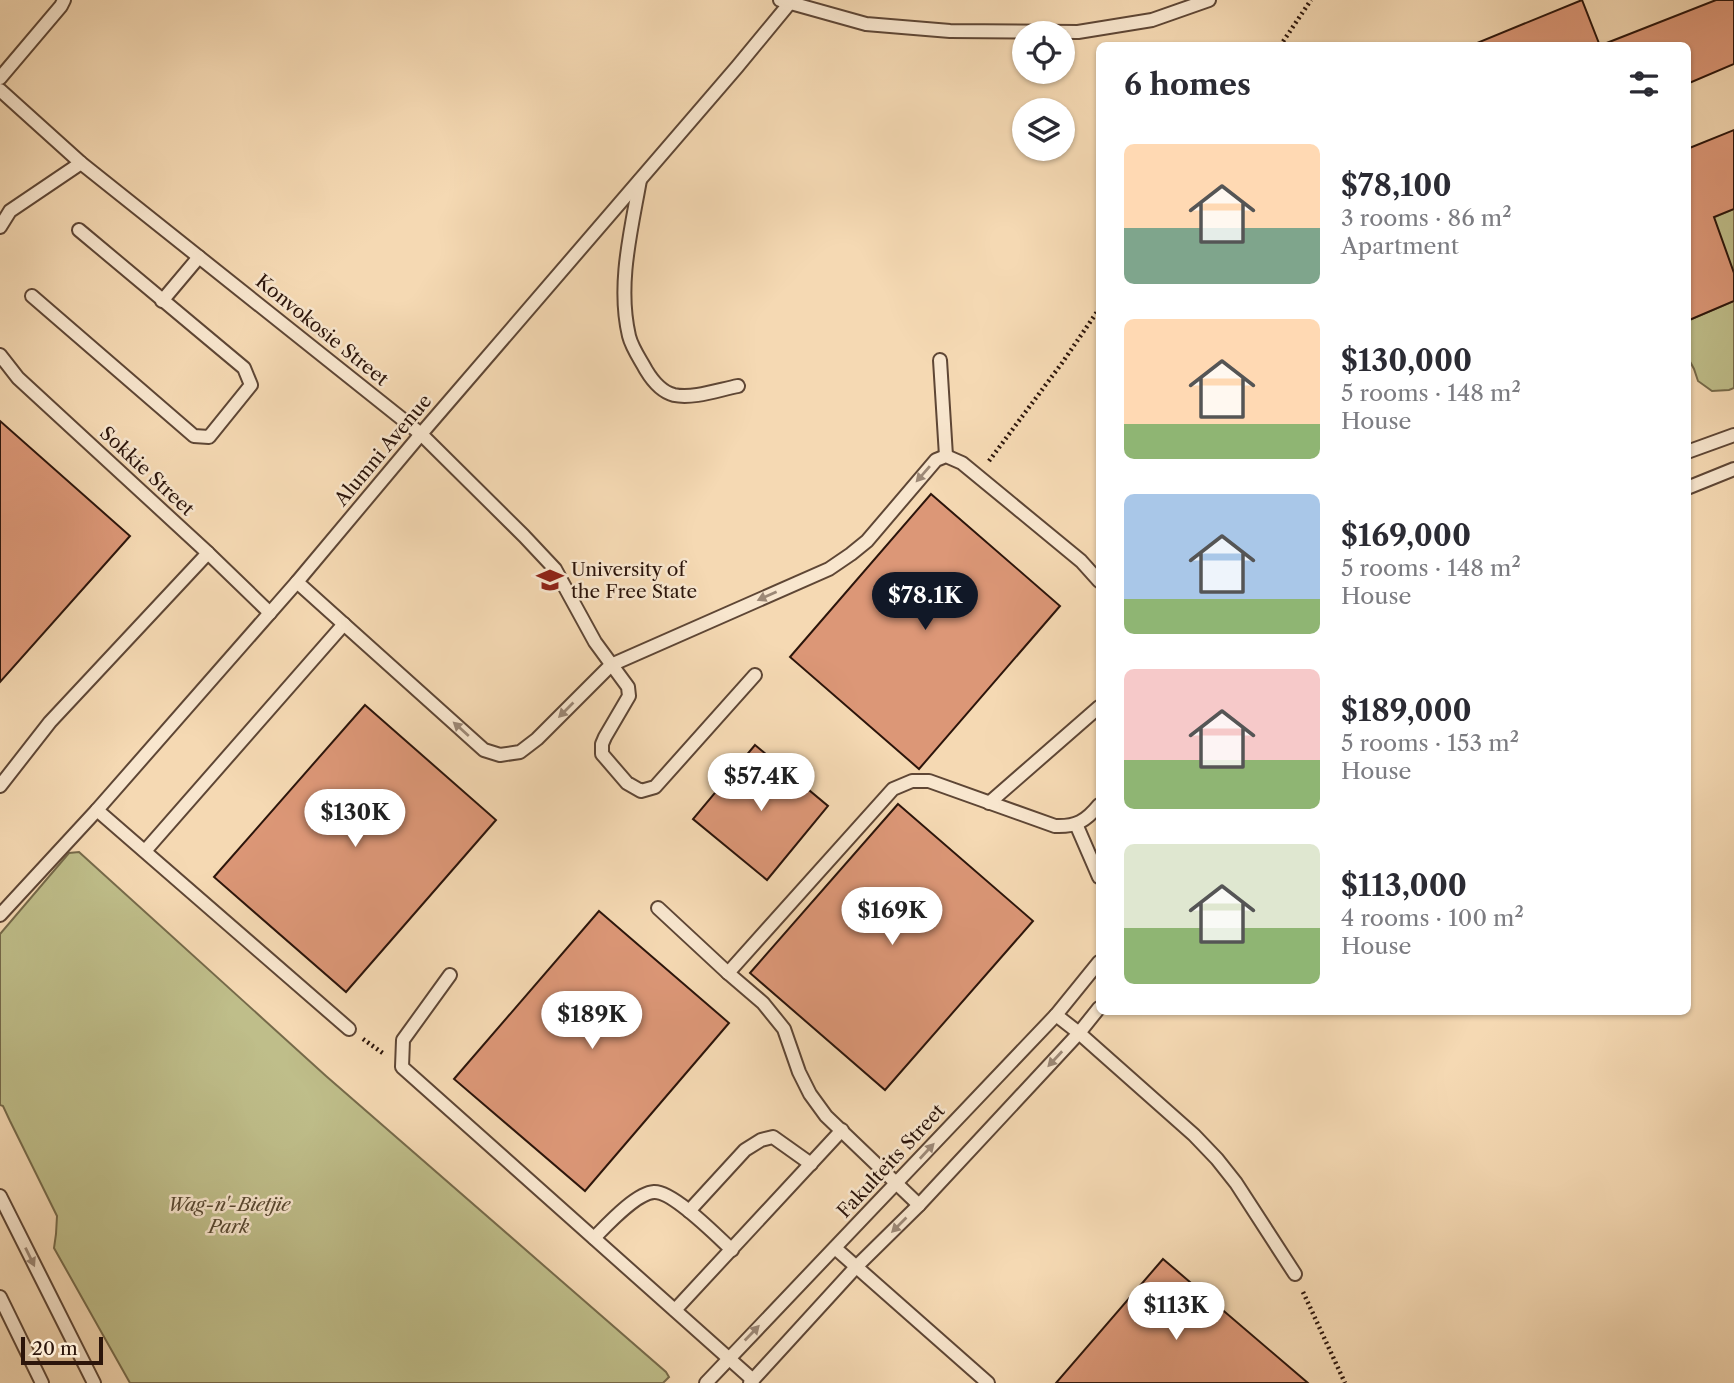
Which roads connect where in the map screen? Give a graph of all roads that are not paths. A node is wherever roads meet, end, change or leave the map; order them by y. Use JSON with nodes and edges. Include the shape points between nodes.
{"nodes":[{"id":1,"x":64,"y":0,"type":"edge"},
{"id":2,"x":1209,"y":0,"type":"edge"},
{"id":3,"x":786,"y":1,"type":"edge"},
{"id":4,"x":0,"y":78,"type":"edge"},
{"id":5,"x":0,"y":90,"type":"edge"},
{"id":6,"x":81,"y":163,"type":"junction"},
{"id":7,"x":640,"y":180,"type":"junction"},
{"id":8,"x":0,"y":227,"type":"edge"},
{"id":9,"x":79,"y":230,"type":"dead end"},
{"id":10,"x":200,"y":257,"type":"junction"},
{"id":11,"x":32,"y":296,"type":"dead end"},
{"id":12,"x":162,"y":301,"type":"junction"},
{"id":13,"x":0,"y":355,"type":"edge"},
{"id":14,"x":940,"y":360,"type":"dead end"},
{"id":15,"x":738,"y":386,"type":"dead end"},
{"id":16,"x":421,"y":434,"type":"junction"},
{"id":17,"x":1734,"y":435,"type":"edge"},
{"id":18,"x":1691,"y":451,"type":"edge"},
{"id":19,"x":946,"y":456,"type":"junction"},
{"id":20,"x":1734,"y":469,"type":"edge"},
{"id":21,"x":1691,"y":486,"type":"edge"},
{"id":22,"x":208,"y":553,"type":"junction"},
{"id":23,"x":1096,"y":578,"type":"edge"},
{"id":24,"x":297,"y":582,"type":"junction"},
{"id":25,"x":270,"y":613,"type":"junction"},
{"id":26,"x":344,"y":624,"type":"junction"},
{"id":27,"x":611,"y":665,"type":"junction"},
{"id":28,"x":755,"y":675,"type":"dead end"},
{"id":29,"x":1096,"y":710,"type":"edge"},
{"id":30,"x":3,"y":777,"type":"edge"},
{"id":31,"x":989,"y":803,"type":"junction"},
{"id":32,"x":1096,"y":808,"type":"edge"},
{"id":33,"x":97,"y":810,"type":"junction"},
{"id":34,"x":1076,"y":824,"type":"junction"},
{"id":35,"x":145,"y":851,"type":"junction"},
{"id":36,"x":1096,"y":870,"type":"edge"},
{"id":37,"x":658,"y":908,"type":"dead end"},
{"id":38,"x":1,"y":913,"type":"edge"},
{"id":39,"x":1096,"y":966,"type":"edge"},
{"id":40,"x":729,"y":973,"type":"junction"},
{"id":41,"x":450,"y":975,"type":"dead end"},
{"id":42,"x":1096,"y":1012,"type":"edge"},
{"id":43,"x":1056,"y":1015,"type":"junction"},
{"id":44,"x":349,"y":1029,"type":"road end"},
{"id":45,"x":1079,"y":1033,"type":"junction"},
{"id":46,"x":842,"y":1130,"type":"junction"},
{"id":47,"x":811,"y":1164,"type":"junction"},
{"id":48,"x":897,"y":1183,"type":"junction"},
{"id":49,"x":0,"y":1196,"type":"edge"},
{"id":50,"x":919,"y":1205,"type":"junction"},
{"id":51,"x":689,"y":1211,"type":"junction"},
{"id":52,"x":594,"y":1238,"type":"junction"},
{"id":53,"x":835,"y":1248,"type":"junction"},
{"id":54,"x":732,"y":1250,"type":"junction"},
{"id":55,"x":856,"y":1267,"type":"junction"},
{"id":56,"x":1295,"y":1274,"type":"road end"},
{"id":57,"x":0,"y":1297,"type":"edge"},
{"id":58,"x":675,"y":1310,"type":"junction"},
{"id":59,"x":728,"y":1358,"type":"junction"},
{"id":60,"x":751,"y":1382,"type":"edge"},
{"id":61,"x":42,"y":1383,"type":"edge"},
{"id":62,"x":94,"y":1383,"type":"edge"},
{"id":63,"x":706,"y":1383,"type":"edge"},
{"id":64,"x":988,"y":1383,"type":"edge"}],
"edges":[{"from":1,"to":4,"type":"lane"},
{"from":2,"to":3,"type":"lane","via":[[1152,20],[1078,32],[950,32],[866,24]]},
{"from":3,"to":7,"type":"lane","name":"Alumni Avenue"},
{"from":5,"to":6,"type":"lane","name":"Konvokosie Street"},
{"from":6,"to":8,"type":"lane","via":[[10,211]]},
{"from":6,"to":10,"type":"lane","name":"Konvokosie Street"},
{"from":7,"to":15,"type":"lane","via":[[625,270],[625,310],[634,349],[650,377],[676,396]]},
{"from":7,"to":16,"type":"lane","name":"Alumni Avenue"},
{"from":9,"to":12,"type":"lane"},
{"from":10,"to":12,"type":"lane"},
{"from":10,"to":16,"type":"lane","name":"Konvokosie Street"},
{"from":11,"to":12,"type":"lane","via":[[194,436],[209,437],[251,385],[244,369]]},
{"from":13,"to":22,"type":"lane","name":"Sokkie Street","via":[[18,378]]},
{"from":14,"to":19,"type":"lane"},
{"from":16,"to":24,"type":"lane","name":"Alumni Avenue"},
{"from":16,"to":27,"type":"lane","name":"Konvokosie Street","via":[[555,569]]},
{"from":17,"to":18,"type":"lane"},
{"from":19,"to":23,"type":"lane","via":[[962,463]]},
{"from":19,"to":27,"type":"lane","one_way":true,"via":[[936,460],[867,541],[829,569]]},
{"from":20,"to":21,"type":"lane"},
{"from":22,"to":25,"type":"lane","name":"Sokkie Street"},
{"from":22,"to":30,"type":"lane"},
{"from":24,"to":25,"type":"lane","name":"Alumni Avenue"},
{"from":24,"to":26,"type":"lane"},
{"from":25,"to":33,"type":"lane","name":"Alumni Avenue"},
{"from":27,"to":26,"type":"lane","one_way":true,"via":[[537,740],[520,752],[500,755],[484,750]]},
{"from":26,"to":35,"type":"lane"},
{"from":27,"to":28,"type":"lane","name":"Konvokosie Street","via":[[628,687],[629,696],[605,737],[602,754],[627,783],[641,791],[655,787]]},
{"from":29,"to":31,"type":"lane"},
{"from":31,"to":34,"type":"lane","via":[[1055,826]]},
{"from":31,"to":40,"type":"lane","via":[[929,781],[912,781],[893,789]]},
{"from":32,"to":34,"type":"lane"},
{"from":33,"to":35,"type":"lane"},
{"from":33,"to":38,"type":"lane","name":"Alumni Avenue"},
{"from":34,"to":36,"type":"lane"},
{"from":35,"to":44,"type":"lane"},
{"from":37,"to":40,"type":"lane"},
{"from":39,"to":43,"type":"lane","name":"Fakulteits Street"},
{"from":40,"to":46,"type":"lane","via":[[774,1015],[810,1094]]},
{"from":41,"to":52,"type":"lane","via":[[403,1040],[402,1067]]},
{"from":42,"to":45,"type":"lane"},
{"from":43,"to":45,"type":"lane"},
{"from":48,"to":43,"type":"lane","name":"Fakulteits Street","one_way":true},
{"from":45,"to":50,"type":"lane","one_way":true},
{"from":45,"to":56,"type":"lane","via":[[1217,1158]]},
{"from":46,"to":47,"type":"lane"},
{"from":46,"to":48,"type":"lane"},
{"from":47,"to":51,"type":"lane","via":[[773,1137],[761,1140],[745,1150]]},
{"from":47,"to":54,"type":"lane"},
{"from":48,"to":50,"type":"lane"},
{"from":48,"to":53,"type":"lane","name":"Fakulteits Street"},
{"from":49,"to":62,"type":"lane","one_way":true},
{"from":50,"to":55,"type":"lane","one_way":true},
{"from":51,"to":52,"type":"lane","via":[[655,1192],[644,1195]]},
{"from":51,"to":54,"type":"lane"},
{"from":52,"to":58,"type":"lane"},
{"from":53,"to":55,"type":"lane"},
{"from":59,"to":53,"type":"lane","name":"Fakulteits Street","one_way":true},
{"from":54,"to":58,"type":"lane"},
{"from":55,"to":60,"type":"lane"},
{"from":55,"to":64,"type":"lane"},
{"from":57,"to":61,"type":"lane"},
{"from":58,"to":59,"type":"lane"},
{"from":59,"to":60,"type":"lane"},
{"from":59,"to":63,"type":"lane","name":"Fakulteits Street"}]}
